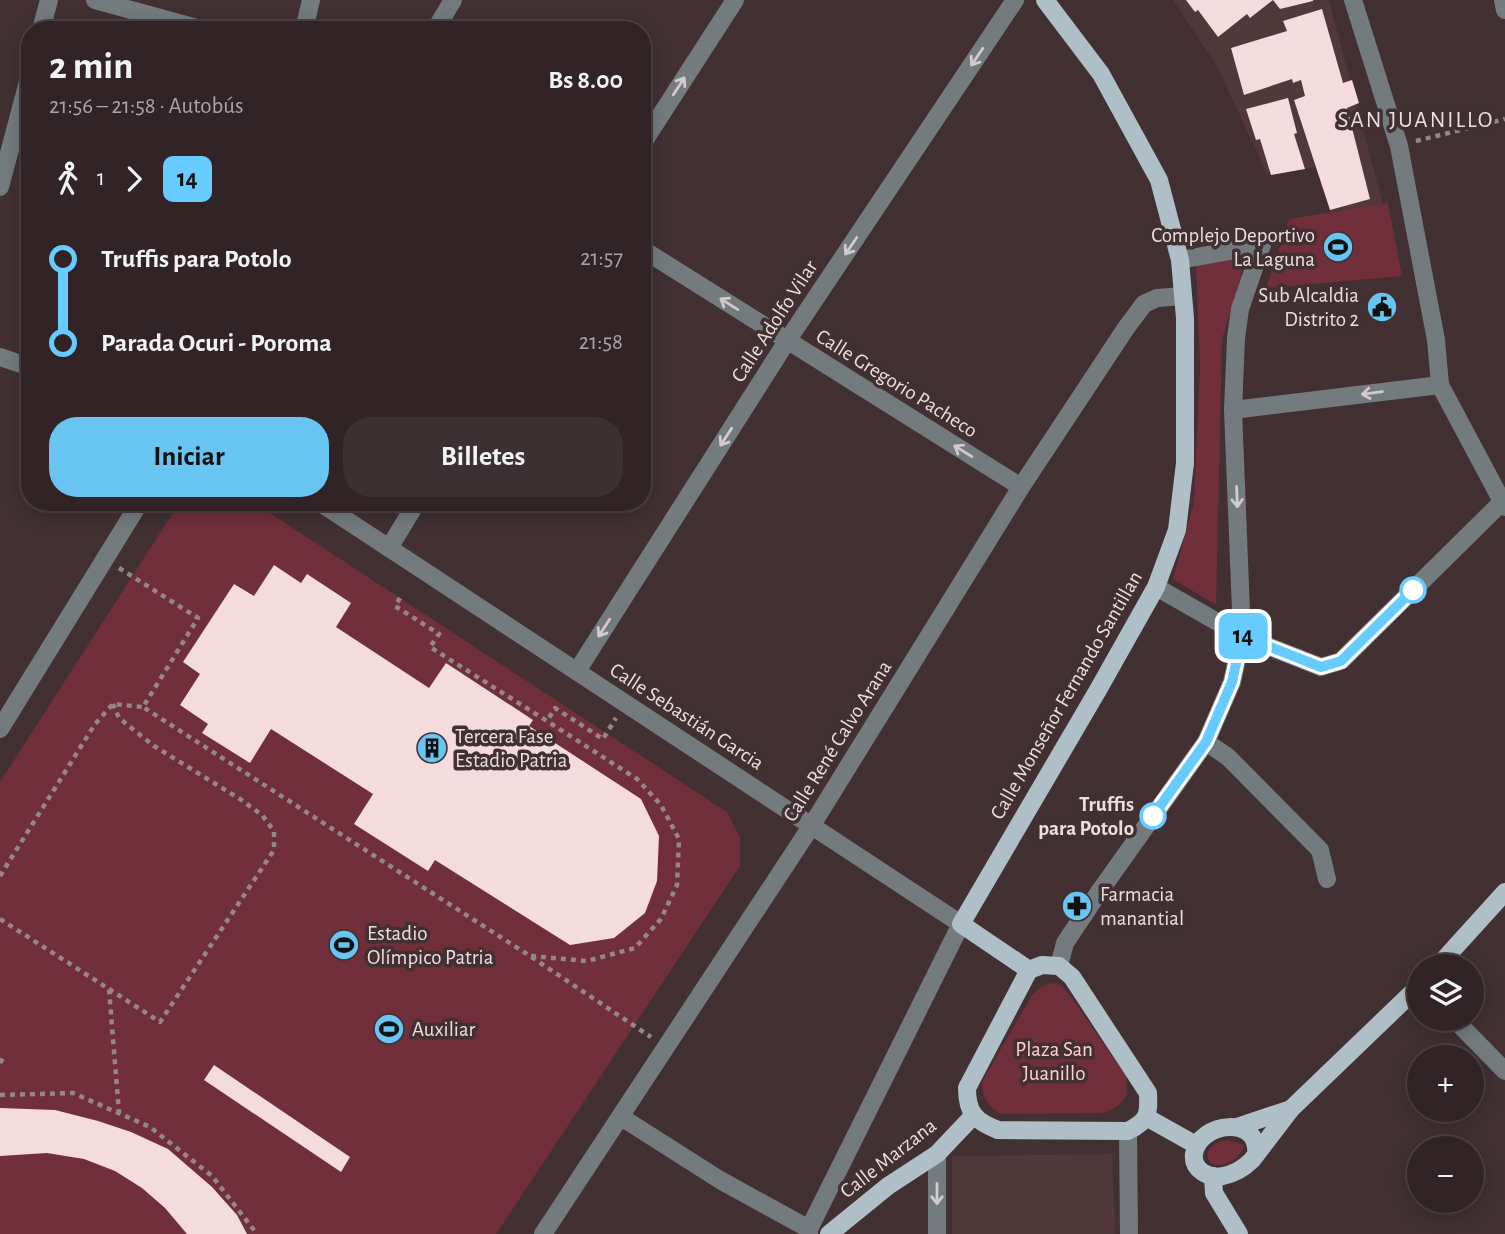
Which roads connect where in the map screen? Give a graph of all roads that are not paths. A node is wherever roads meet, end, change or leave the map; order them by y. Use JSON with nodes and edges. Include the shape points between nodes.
{"nodes":[{"id":1,"x":49,"y":0,"type":"edge"},
{"id":2,"x":95,"y":0,"type":"edge"},
{"id":3,"x":311,"y":0,"type":"edge"},
{"id":4,"x":453,"y":0,"type":"edge"},
{"id":5,"x":735,"y":0,"type":"edge"},
{"id":6,"x":1015,"y":0,"type":"edge"},
{"id":7,"x":1045,"y":0,"type":"edge"},
{"id":8,"x":1353,"y":0,"type":"edge"},
{"id":9,"x":1503,"y":0,"type":"edge"},
{"id":10,"x":1505,"y":10,"type":"edge"},
{"id":11,"x":43,"y":21,"type":"edge"},
{"id":12,"x":171,"y":21,"type":"edge"},
{"id":13,"x":306,"y":21,"type":"edge"},
{"id":14,"x":440,"y":21,"type":"edge"},
{"id":15,"x":21,"y":108,"type":"edge"},
{"id":16,"x":651,"y":130,"type":"edge"},
{"id":17,"x":0,"y":187,"type":"edge"},
{"id":18,"x":651,"y":256,"type":"edge"},
{"id":19,"x":1180,"y":260,"type":"junction"},
{"id":20,"x":1183,"y":296,"type":"junction"},
{"id":21,"x":787,"y":341,"type":"junction"},
{"id":22,"x":0,"y":357,"type":"edge"},
{"id":23,"x":21,"y":364,"type":"edge"},
{"id":24,"x":1440,"y":385,"type":"junction"},
{"id":25,"x":1233,"y":410,"type":"junction"},
{"id":26,"x":1021,"y":487,"type":"junction"},
{"id":27,"x":1504,"y":504,"type":"edge"},
{"id":28,"x":134,"y":511,"type":"edge"},
{"id":29,"x":333,"y":511,"type":"edge"},
{"id":30,"x":412,"y":511,"type":"edge"},
{"id":31,"x":389,"y":548,"type":"junction"},
{"id":32,"x":1156,"y":587,"type":"junction"},
{"id":33,"x":1242,"y":636,"type":"junction"},
{"id":34,"x":577,"y":671,"type":"junction"},
{"id":35,"x":0,"y":729,"type":"edge"},
{"id":36,"x":1206,"y":742,"type":"junction"},
{"id":37,"x":812,"y":825,"type":"junction"},
{"id":38,"x":1327,"y":879,"type":"dead end"},
{"id":39,"x":1505,"y":892,"type":"edge"},
{"id":40,"x":961,"y":924,"type":"junction"},
{"id":41,"x":1449,"y":954,"type":"edge"},
{"id":42,"x":1059,"y":966,"type":"junction"},
{"id":43,"x":1029,"y":970,"type":"junction"},
{"id":44,"x":1407,"y":998,"type":"edge"},
{"id":45,"x":1466,"y":1031,"type":"edge"},
{"id":46,"x":1505,"y":1071,"type":"edge"},
{"id":47,"x":1291,"y":1109,"type":"junction"},
{"id":48,"x":974,"y":1115,"type":"junction"},
{"id":49,"x":621,"y":1117,"type":"junction"},
{"id":50,"x":1146,"y":1117,"type":"junction"},
{"id":51,"x":1237,"y":1127,"type":"junction"},
{"id":52,"x":1128,"y":1131,"type":"junction"},
{"id":53,"x":1196,"y":1145,"type":"junction"},
{"id":54,"x":937,"y":1154,"type":"junction"},
{"id":55,"x":1256,"y":1155,"type":"junction"},
{"id":56,"x":1213,"y":1176,"type":"junction"},
{"id":57,"x":809,"y":1232,"type":"edge"},
{"id":58,"x":543,"y":1234,"type":"edge"},
{"id":59,"x":829,"y":1234,"type":"edge"},
{"id":60,"x":937,"y":1234,"type":"edge"},
{"id":61,"x":1129,"y":1234,"type":"edge"},
{"id":62,"x":1239,"y":1234,"type":"edge"}],
"edges":[{"from":1,"to":11,"type":"street"},
{"from":2,"to":12,"type":"street"},
{"from":3,"to":13,"type":"street"},
{"from":4,"to":14,"type":"street"},
{"from":16,"to":5,"type":"street","one_way":true},
{"from":6,"to":21,"type":"street","name":"Calle Adolfo Vilar","one_way":true},
{"from":7,"to":19,"type":"main road","name":"Calle Monseñor Fernando Santillan","via":[[1101,74],[1159,180]]},
{"from":8,"to":24,"type":"street","via":[[1399,146]]},
{"from":9,"to":10,"type":"street"},
{"from":15,"to":17,"type":"street"},
{"from":21,"to":18,"type":"street","name":"Calle Gregorio Pacheco","one_way":true},
{"from":19,"to":20,"type":"main road","name":"Calle Monseñor Fernando Santillan"},
{"from":19,"to":25,"type":"street","via":[[1262,245],[1240,310]]},
{"from":20,"to":26,"type":"street","name":"Calle René Calvo Arana","via":[[1144,304]]},
{"from":20,"to":32,"type":"main road","name":"Calle Monseñor Fernando Santillan","via":[[1185,463],[1177,530]]},
{"from":26,"to":21,"type":"street","name":"Calle Gregorio Pacheco","one_way":true},
{"from":21,"to":34,"type":"street","name":"Calle Adolfo Vilar","one_way":true},
{"from":22,"to":23,"type":"street"},
{"from":24,"to":25,"type":"street","one_way":true},
{"from":24,"to":27,"type":"street"},
{"from":25,"to":33,"type":"street","one_way":true},
{"from":26,"to":37,"type":"street","name":"Calle René Calvo Arana"},
{"from":27,"to":33,"type":"street","via":[[1341,661],[1321,667]]},
{"from":28,"to":35,"type":"street"},
{"from":29,"to":31,"type":"street","name":"Calle Sebastián Garcia"},
{"from":30,"to":31,"type":"street"},
{"from":31,"to":34,"type":"street","name":"Calle Sebastián Garcia"},
{"from":32,"to":33,"type":"street"},
{"from":32,"to":40,"type":"main road","name":"Calle Monseñor Fernando Santillan"},
{"from":33,"to":36,"type":"street","via":[[1232,682]]},
{"from":34,"to":37,"type":"street","name":"Calle Sebastián Garcia"},
{"from":36,"to":38,"type":"street","via":[[1228,757],[1320,850]]},
{"from":36,"to":42,"type":"street","via":[[1071,933]]},
{"from":37,"to":40,"type":"street","name":"Calle Sebastián Garcia"},
{"from":37,"to":49,"type":"street","name":"Calle René Calvo Arana"},
{"from":39,"to":41,"type":"main road"},
{"from":40,"to":43,"type":"main road","name":"Calle Sebastián Garcia"},
{"from":40,"to":57,"type":"street","name":"Calle Monseñor Fernando Santillan"},
{"from":42,"to":43,"type":"main road"},
{"from":42,"to":50,"type":"main road","via":[[1072,977],[1148,1093]]},
{"from":43,"to":48,"type":"main road","via":[[967,1088],[967,1103]]},
{"from":44,"to":47,"type":"main road"},
{"from":45,"to":46,"type":"street"},
{"from":47,"to":51,"type":"main road"},
{"from":47,"to":55,"type":"main road"},
{"from":48,"to":52,"type":"main road","via":[[998,1130]]},
{"from":48,"to":54,"type":"main road","name":"Calle Marzana"},
{"from":49,"to":57,"type":"street"},
{"from":49,"to":58,"type":"street","name":"Calle René Calvo Arana"},
{"from":50,"to":52,"type":"main road"},
{"from":50,"to":53,"type":"main road"},
{"from":51,"to":53,"type":"main road","via":[[1218,1129]]},
{"from":51,"to":55,"type":"main road","via":[[1252,1136]]},
{"from":52,"to":61,"type":"street"},
{"from":53,"to":56,"type":"main road","via":[[1195,1166]]},
{"from":54,"to":59,"type":"main road","name":"Calle Marzana"},
{"from":54,"to":60,"type":"street","one_way":true},
{"from":55,"to":56,"type":"main road","via":[[1242,1168]]},
{"from":56,"to":62,"type":"main road","via":[[1214,1193]]}]}
